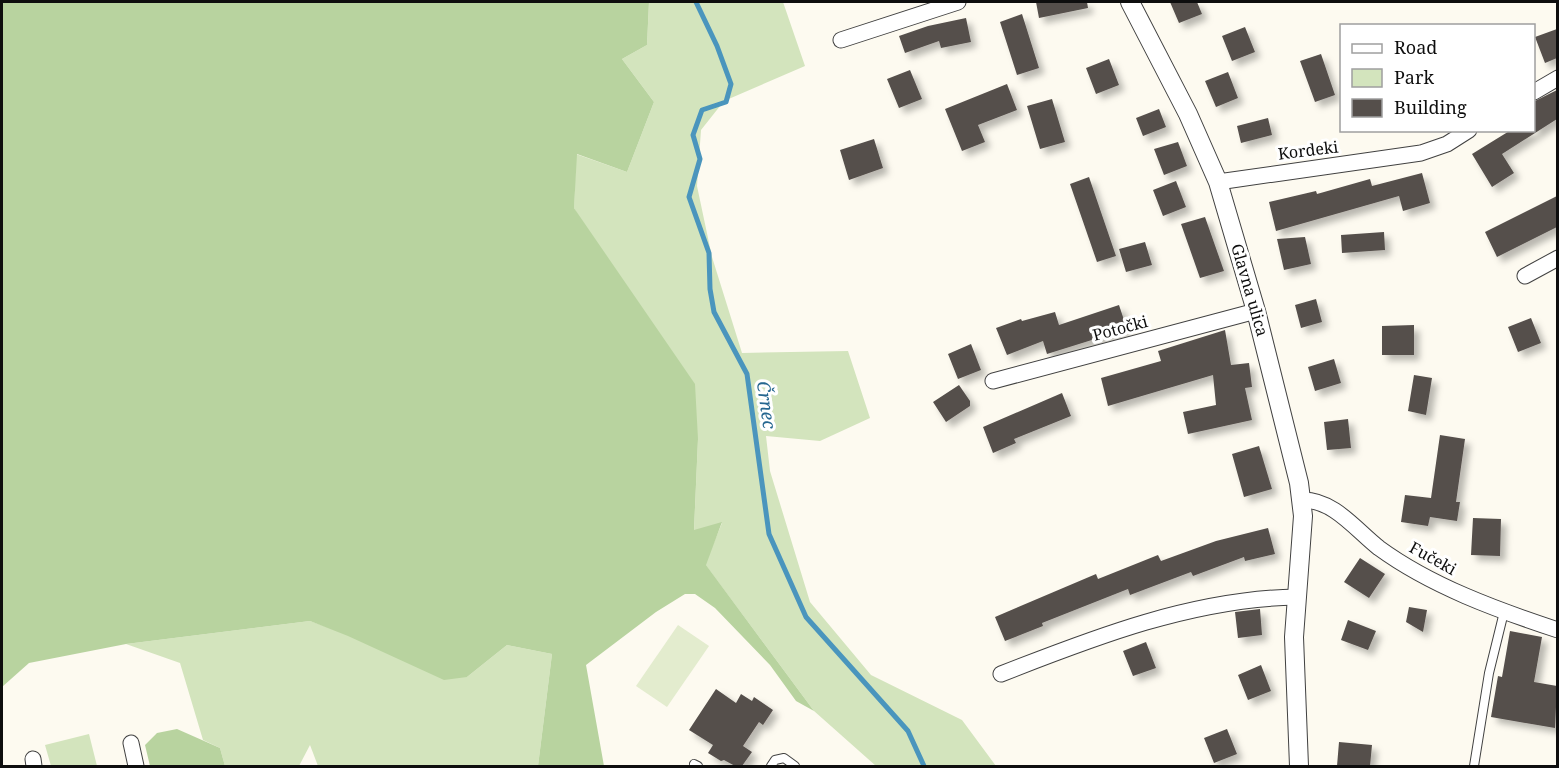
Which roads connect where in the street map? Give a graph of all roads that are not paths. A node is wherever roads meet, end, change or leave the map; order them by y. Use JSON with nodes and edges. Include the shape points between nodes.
{"nodes":[{"id":1,"x":958,"y":2,"type":"edge"},
{"id":2,"x":1130,"y":2,"type":"edge"},
{"id":3,"x":841,"y":40,"type":"dead end"},
{"id":4,"x":1557,"y":78,"type":"edge"},
{"id":5,"x":1535,"y":91,"type":"edge"},
{"id":6,"x":1466,"y":132,"type":"edge"},
{"id":7,"x":1218,"y":182,"type":"junction"},
{"id":8,"x":1557,"y":258,"type":"edge"},
{"id":9,"x":1526,"y":276,"type":"dead end"},
{"id":10,"x":1256,"y":311,"type":"junction"},
{"id":11,"x":993,"y":381,"type":"dead end"},
{"id":12,"x":1303,"y":500,"type":"junction"},
{"id":13,"x":1296,"y":597,"type":"junction"},
{"id":14,"x":1504,"y":612,"type":"junction"},
{"id":15,"x":1557,"y":630,"type":"edge"},
{"id":16,"x":1001,"y":674,"type":"dead end"},
{"id":17,"x":131,"y":743,"type":"dead end"},
{"id":18,"x":136,"y":766,"type":"edge"},
{"id":19,"x":771,"y":766,"type":"edge"},
{"id":20,"x":795,"y":766,"type":"edge"},
{"id":21,"x":1299,"y":766,"type":"edge"},
{"id":22,"x":1474,"y":766,"type":"edge"}],
"edges":[{"from":1,"to":3,"type":"street"},
{"from":2,"to":7,"type":"street","name":"Glavna ulica"},
{"from":4,"to":5,"type":"street"},
{"from":6,"to":7,"type":"street","name":"Kordeki","via":[[1421,153]]},
{"from":7,"to":10,"type":"street","name":"Glavna ulica"},
{"from":8,"to":9,"type":"street"},
{"from":10,"to":11,"type":"street","name":"Potočki"},
{"from":10,"to":12,"type":"street","name":"Glavna ulica"},
{"from":12,"to":13,"type":"street","name":"Glavna ulica"},
{"from":12,"to":14,"type":"street","name":"Fučeki","via":[[1330,507],[1380,549],[1438,582]]},
{"from":13,"to":16,"type":"street","via":[[1196,610],[1103,634]]},
{"from":13,"to":21,"type":"street","name":"Glavna ulica"},
{"from":14,"to":15,"type":"street","name":"Fučeki"},
{"from":14,"to":22,"type":"lane"},
{"from":17,"to":18,"type":"street"},
{"from":19,"to":20,"type":"lane","via":[[784,758]]}]}
